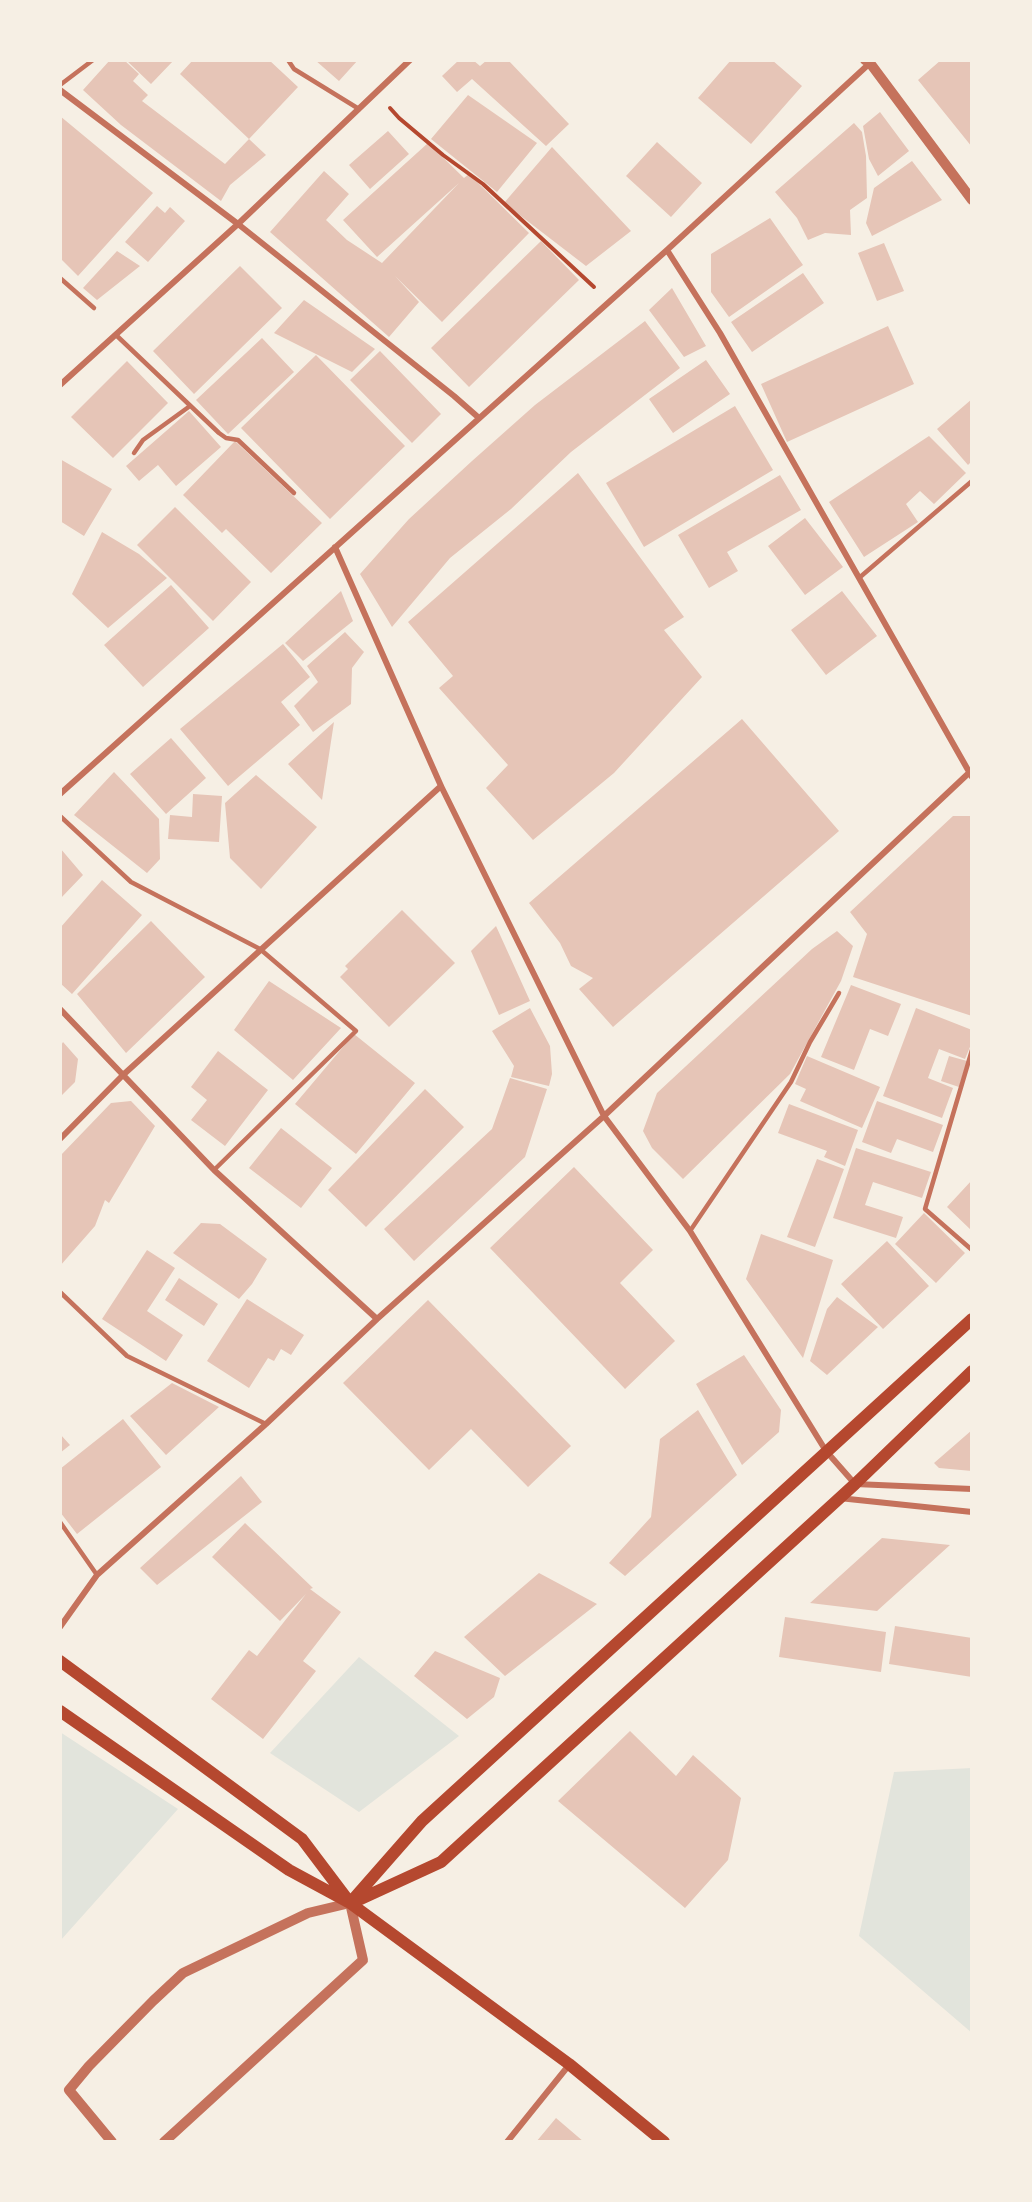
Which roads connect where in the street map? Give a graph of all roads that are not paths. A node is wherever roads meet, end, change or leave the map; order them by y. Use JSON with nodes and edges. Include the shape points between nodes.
{"nodes":[{"id":1,"x":93,"y":60,"type":"edge"},
{"id":2,"x":288,"y":60,"type":"edge"},
{"id":3,"x":411,"y":60,"type":"edge"},
{"id":4,"x":870,"y":61,"type":"edge"},
{"id":5,"x":60,"y":85,"type":"edge"},
{"id":6,"x":60,"y":90,"type":"edge"},
{"id":7,"x":359,"y":109,"type":"junction"},
{"id":8,"x":972,"y":200,"type":"edge"},
{"id":9,"x":238,"y":224,"type":"junction"},
{"id":10,"x":667,"y":250,"type":"junction"},
{"id":11,"x":60,"y":278,"type":"edge"},
{"id":12,"x":94,"y":308,"type":"dead end"},
{"id":13,"x":116,"y":334,"type":"junction"},
{"id":14,"x":60,"y":385,"type":"edge"},
{"id":15,"x":190,"y":406,"type":"junction"},
{"id":16,"x":479,"y":418,"type":"junction"},
{"id":17,"x":134,"y":453,"type":"dead end"},
{"id":18,"x":972,"y":481,"type":"edge"},
{"id":19,"x":294,"y":494,"type":"dead end"},
{"id":20,"x":335,"y":547,"type":"junction"},
{"id":21,"x":859,"y":578,"type":"junction"},
{"id":22,"x":971,"y":773,"type":"edge"},
{"id":23,"x":441,"y":786,"type":"junction"},
{"id":24,"x":60,"y":794,"type":"edge"},
{"id":25,"x":60,"y":816,"type":"edge"},
{"id":26,"x":260,"y":949,"type":"junction"},
{"id":27,"x":839,"y":993,"type":"dead end"},
{"id":28,"x":60,"y":1009,"type":"edge"},
{"id":29,"x":972,"y":1050,"type":"edge"},
{"id":30,"x":123,"y":1075,"type":"junction"},
{"id":31,"x":604,"y":1116,"type":"junction"},
{"id":32,"x":60,"y":1139,"type":"edge"},
{"id":33,"x":214,"y":1170,"type":"junction"},
{"id":34,"x":690,"y":1231,"type":"junction"},
{"id":35,"x":972,"y":1250,"type":"edge"},
{"id":36,"x":60,"y":1292,"type":"edge"},
{"id":37,"x":376,"y":1319,"type":"junction"},
{"id":38,"x":972,"y":1319,"type":"edge"},
{"id":39,"x":972,"y":1371,"type":"edge"},
{"id":40,"x":266,"y":1424,"type":"junction"},
{"id":41,"x":826,"y":1451,"type":"junction"},
{"id":42,"x":855,"y":1484,"type":"junction"},
{"id":43,"x":972,"y":1489,"type":"edge"},
{"id":44,"x":838,"y":1498,"type":"junction"},
{"id":45,"x":972,"y":1512,"type":"edge"},
{"id":46,"x":60,"y":1522,"type":"edge"},
{"id":47,"x":97,"y":1575,"type":"junction"},
{"id":48,"x":60,"y":1627,"type":"edge"},
{"id":49,"x":60,"y":1661,"type":"edge"},
{"id":50,"x":60,"y":1711,"type":"edge"},
{"id":51,"x":350,"y":1904,"type":"junction"},
{"id":52,"x":569,"y":2064,"type":"junction"},
{"id":53,"x":112,"y":2142,"type":"edge"},
{"id":54,"x":164,"y":2142,"type":"edge"},
{"id":55,"x":507,"y":2142,"type":"edge"},
{"id":56,"x":664,"y":2142,"type":"edge"}],
"edges":[{"from":1,"to":5,"type":"lane"},
{"from":2,"to":7,"type":"lane","via":[[294,69]]},
{"from":3,"to":7,"type":"street"},
{"from":4,"to":8,"type":"street"},
{"from":4,"to":10,"type":"street"},
{"from":6,"to":9,"type":"street"},
{"from":7,"to":9,"type":"street"},
{"from":9,"to":13,"type":"street"},
{"from":9,"to":16,"type":"street"},
{"from":10,"to":16,"type":"street"},
{"from":10,"to":21,"type":"street","via":[[720,333]]},
{"from":11,"to":12,"type":"lane"},
{"from":13,"to":14,"type":"street"},
{"from":13,"to":15,"type":"lane"},
{"from":15,"to":17,"type":"lane","via":[[143,440]]},
{"from":15,"to":19,"type":"lane","via":[[226,438],[238,440]]},
{"from":16,"to":20,"type":"street"},
{"from":18,"to":21,"type":"lane"},
{"from":20,"to":23,"type":"street"},
{"from":20,"to":24,"type":"street"},
{"from":21,"to":22,"type":"street"},
{"from":22,"to":31,"type":"street"},
{"from":23,"to":26,"type":"street"},
{"from":23,"to":31,"type":"street"},
{"from":25,"to":26,"type":"lane","via":[[131,882]]},
{"from":26,"to":30,"type":"street"},
{"from":26,"to":33,"type":"lane","via":[[356,1031]]},
{"from":27,"to":34,"type":"lane","via":[[791,1082]]},
{"from":28,"to":30,"type":"street"},
{"from":29,"to":35,"type":"lane","via":[[925,1209]]},
{"from":30,"to":32,"type":"street"},
{"from":30,"to":33,"type":"street"},
{"from":31,"to":34,"type":"street"},
{"from":31,"to":37,"type":"street"},
{"from":33,"to":37,"type":"street"},
{"from":34,"to":41,"type":"street"},
{"from":36,"to":40,"type":"lane","via":[[128,1356]]},
{"from":37,"to":40,"type":"street"},
{"from":38,"to":41,"type":"main road"},
{"from":39,"to":42,"type":"main road"},
{"from":40,"to":47,"type":"street"},
{"from":41,"to":42,"type":"street"},
{"from":41,"to":51,"type":"main road","via":[[422,1821]]},
{"from":42,"to":43,"type":"street"},
{"from":42,"to":44,"type":"main road"},
{"from":44,"to":45,"type":"street"},
{"from":44,"to":51,"type":"main road","via":[[441,1862]]},
{"from":46,"to":47,"type":"lane"},
{"from":47,"to":48,"type":"street"},
{"from":49,"to":51,"type":"main road","via":[[302,1839]]},
{"from":50,"to":51,"type":"main road","via":[[289,1870]]},
{"from":51,"to":52,"type":"main road"},
{"from":51,"to":53,"type":"street","via":[[308,1913],[183,1973],[88,2066],[69,2090]]},
{"from":51,"to":54,"type":"street","via":[[363,1960]]},
{"from":52,"to":55,"type":"street"},
{"from":52,"to":56,"type":"main road"}]}
